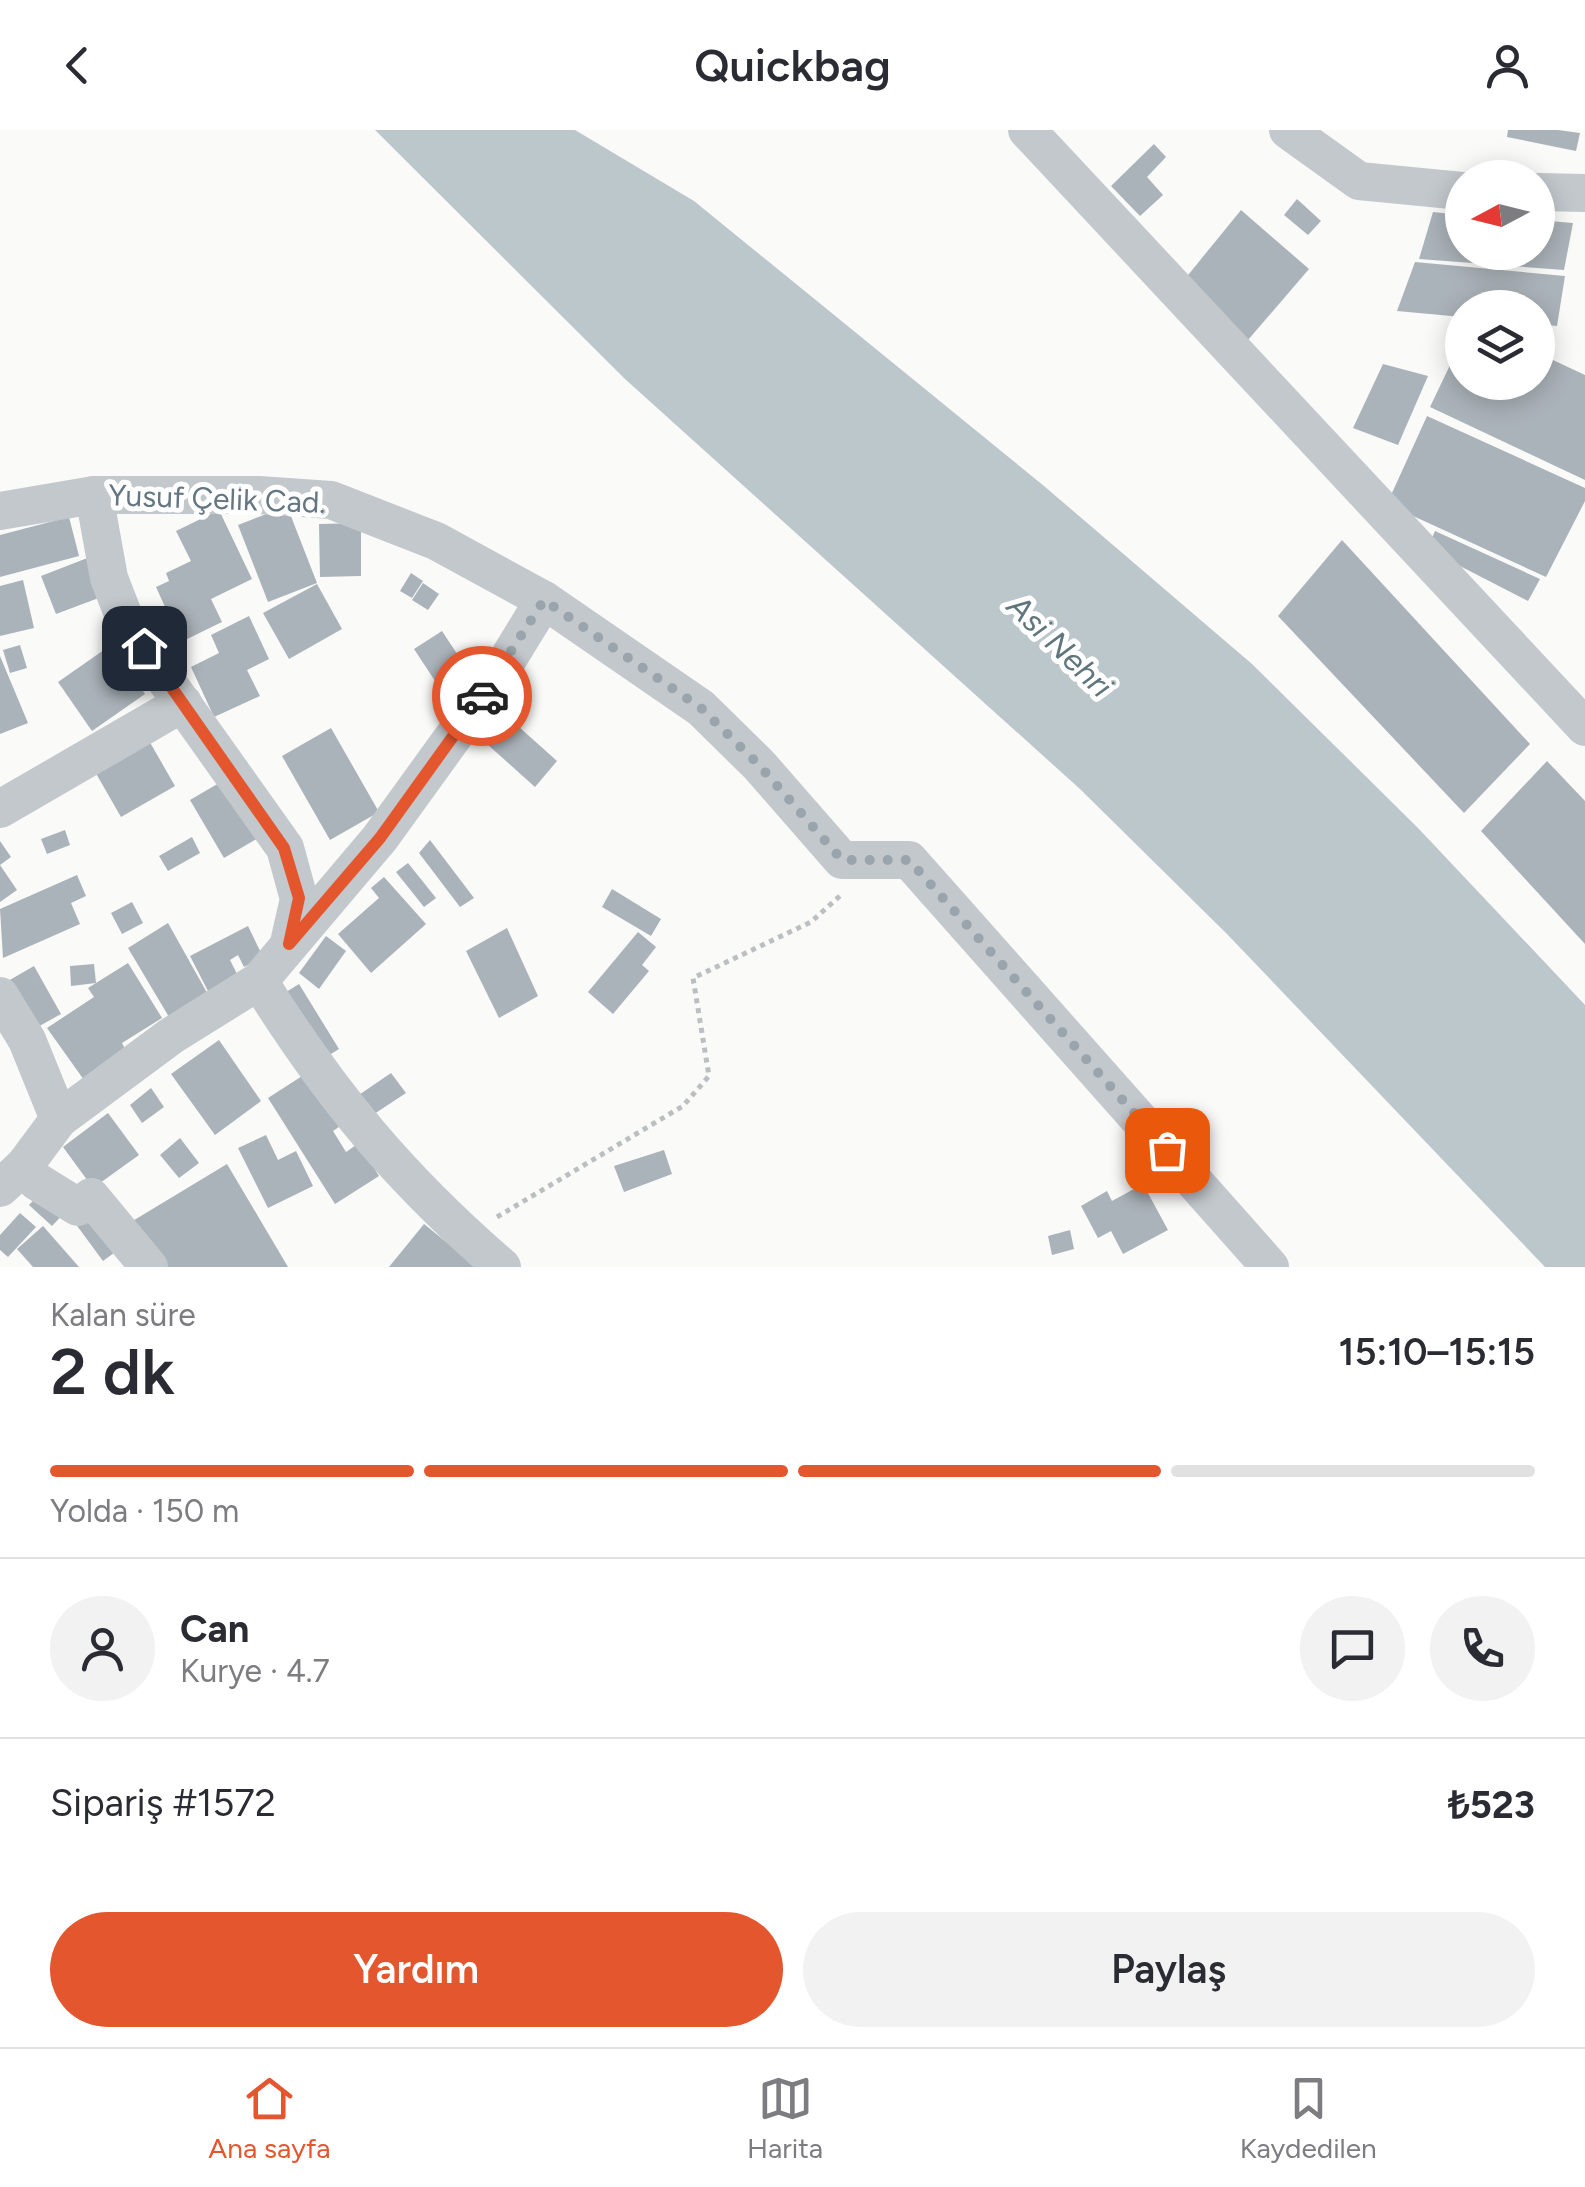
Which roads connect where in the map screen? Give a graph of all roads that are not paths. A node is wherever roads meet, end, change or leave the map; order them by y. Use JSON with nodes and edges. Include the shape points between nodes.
{"nodes":[{"id":1,"x":1027,"y":130,"type":"edge"},
{"id":2,"x":1288,"y":130,"type":"edge"},
{"id":3,"x":1445,"y":188,"type":"edge"},
{"id":4,"x":1555,"y":192,"type":"edge"},
{"id":5,"x":1585,"y":193,"type":"edge"},
{"id":6,"x":94,"y":494,"type":"junction"},
{"id":7,"x":0,"y":511,"type":"edge"},
{"id":8,"x":544,"y":600,"type":"junction"},
{"id":9,"x":182,"y":702,"type":"junction"},
{"id":10,"x":1585,"y":728,"type":"edge"},
{"id":11,"x":0,"y":809,"type":"edge"},
{"id":12,"x":289,"y":944,"type":"junction"},
{"id":13,"x":259,"y":981,"type":"junction"},
{"id":14,"x":0,"y":996,"type":"edge"},
{"id":15,"x":59,"y":1119,"type":"junction"},
{"id":16,"x":12,"y":1177,"type":"edge"},
{"id":17,"x":149,"y":1267,"type":"edge"},
{"id":18,"x":502,"y":1267,"type":"edge"},
{"id":19,"x":1270,"y":1267,"type":"edge"}],
"edges":[{"from":1,"to":10,"type":"street"},
{"from":2,"to":3,"type":"street","via":[[1359,180]]},
{"from":4,"to":5,"type":"street"},
{"from":6,"to":7,"type":"street","name":"Yusuf Çelik Cad."},
{"from":6,"to":8,"type":"street","name":"Yusuf Çelik Cad.","via":[[331,500],[436,540]]},
{"from":6,"to":9,"type":"street","via":[[109,578],[128,627]]},
{"from":8,"to":12,"type":"street","via":[[380,838]]},
{"from":8,"to":19,"type":"street","name":"Yusuf Çelik Cad.","via":[[701,708],[842,860],[909,860]]},
{"from":9,"to":11,"type":"street"},
{"from":9,"to":12,"type":"street","via":[[284,848],[299,898]]},
{"from":12,"to":13,"type":"street"},
{"from":13,"to":15,"type":"street"},
{"from":13,"to":18,"type":"street","via":[[307,1057],[396,1170]]},
{"from":14,"to":15,"type":"street","via":[[27,1040]]},
{"from":15,"to":16,"type":"street"},
{"from":16,"to":17,"type":"street","via":[[36,1180],[78,1207],[90,1197]]}]}
